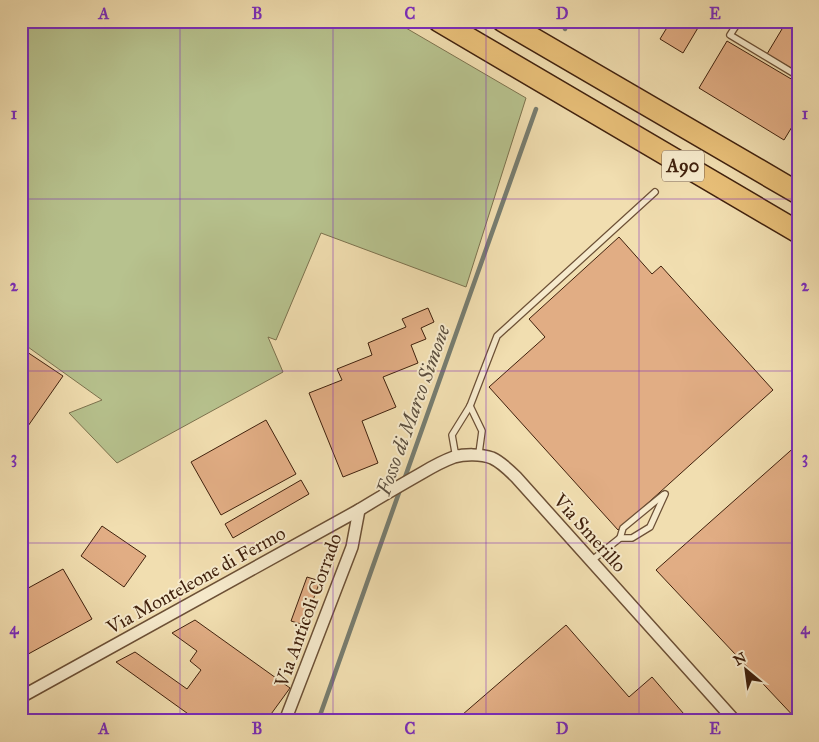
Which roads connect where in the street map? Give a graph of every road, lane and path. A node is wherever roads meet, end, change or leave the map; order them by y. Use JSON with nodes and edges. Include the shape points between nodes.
{"nodes":[{"id":1,"x":439,"y":21,"type":"edge"},
{"id":2,"x":503,"y":21,"type":"edge"},
{"id":3,"x":739,"y":21,"type":"edge"},
{"id":4,"x":798,"y":76,"type":"edge"},
{"id":5,"x":655,"y":192,"type":"dead end"},
{"id":6,"x":798,"y":193,"type":"edge"},
{"id":7,"x":797,"y":232,"type":"edge"},
{"id":8,"x":470,"y":406,"type":"junction"},
{"id":9,"x":462,"y":456,"type":"junction"},
{"id":10,"x":386,"y":492,"type":"joint"},
{"id":11,"x":359,"y":510,"type":"junction"},
{"id":12,"x":620,"y":538,"type":"junction"},
{"id":13,"x":591,"y":561,"type":"junction"},
{"id":14,"x":21,"y":697,"type":"edge"},
{"id":15,"x":286,"y":721,"type":"edge"},
{"id":16,"x":735,"y":721,"type":"edge"}],
"edges":[{"from":1,"to":7,"type":"highway","number":"A90"},
{"from":2,"to":6,"type":"highway","number":"A90"},
{"from":3,"to":4,"type":"lane","via":[[730,35]]},
{"from":5,"to":8,"type":"lane","via":[[497,336]]},
{"from":8,"to":9,"type":"lane","via":[[452,435],[455,452]]},
{"from":8,"to":9,"type":"lane","via":[[482,431],[479,453]]},
{"from":9,"to":10,"type":"street","name":"Via Smerillo","via":[[444,461]]},
{"from":9,"to":13,"type":"street","name":"Via Smerillo","via":[[486,457],[505,467]]},
{"from":10,"to":11,"type":"street","name":"Via Monteleone di Fermo"},
{"from":11,"to":14,"type":"street","name":"Via Monteleone di Fermo"},
{"from":11,"to":15,"type":"street","name":"Via Anticoli Corrado","via":[[352,547]]},
{"from":12,"to":12,"type":"lane","via":[[632,538],[650,528],[664,494],[623,528]]},
{"from":12,"to":13,"type":"lane"},
{"from":13,"to":16,"type":"street","name":"Via Smerillo"}]}
